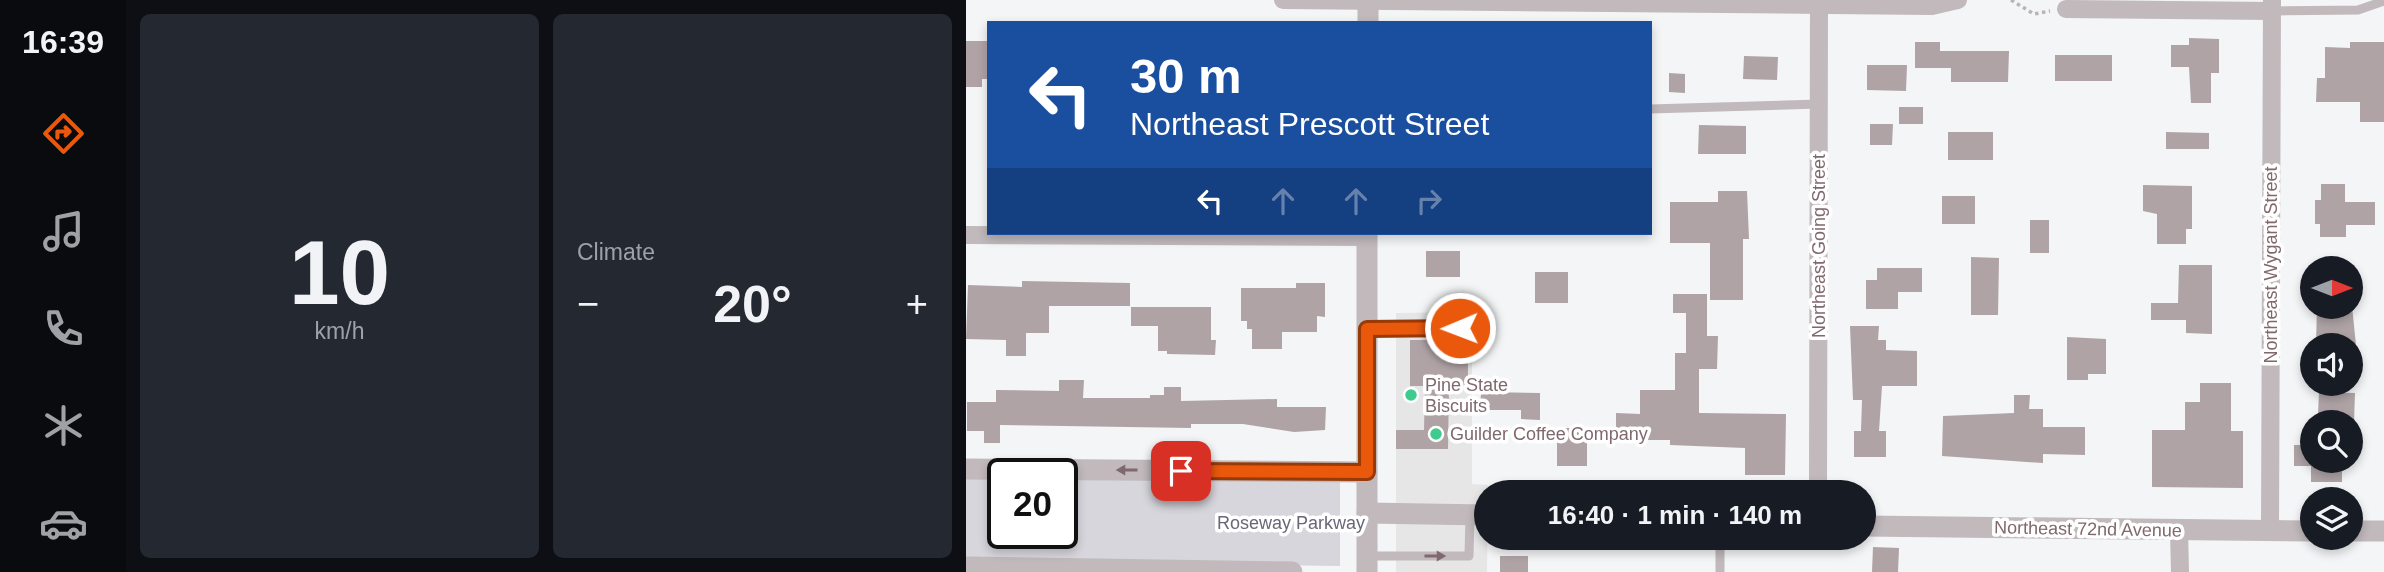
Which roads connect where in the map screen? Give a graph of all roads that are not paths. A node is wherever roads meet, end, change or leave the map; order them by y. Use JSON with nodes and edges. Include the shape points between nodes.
{"nodes":[{"id":1,"x":1283,"y":0,"type":"edge"},
{"id":2,"x":1368,"y":0,"type":"edge"},
{"id":3,"x":1958,"y":0,"type":"edge"},
{"id":4,"x":2384,"y":1,"type":"edge"},
{"id":5,"x":1819,"y":2,"type":"edge"},
{"id":6,"x":2272,"y":6,"type":"edge"},
{"id":7,"x":2066,"y":9,"type":"road end"},
{"id":8,"x":1368,"y":21,"type":"edge"},
{"id":9,"x":1819,"y":104,"type":"junction"},
{"id":10,"x":1652,"y":109,"type":"edge"},
{"id":11,"x":966,"y":234,"type":"edge"},
{"id":12,"x":987,"y":234,"type":"edge"},
{"id":13,"x":1367,"y":235,"type":"edge"},
{"id":14,"x":1460,"y":328,"type":"dead end"},
{"id":15,"x":1367,"y":329,"type":"junction"},
{"id":16,"x":966,"y":469,"type":"edge"},
{"id":17,"x":1367,"y":472,"type":"junction"},
{"id":18,"x":1818,"y":480,"type":"edge"},
{"id":19,"x":1367,"y":513,"type":"junction"},
{"id":20,"x":1474,"y":515,"type":"edge"},
{"id":21,"x":1876,"y":526,"type":"edge"},
{"id":22,"x":2179,"y":530,"type":"junction"},
{"id":23,"x":2270,"y":530,"type":"junction"},
{"id":24,"x":2300,"y":531,"type":"edge"},
{"id":25,"x":2363,"y":531,"type":"edge"},
{"id":26,"x":2384,"y":531,"type":"edge"},
{"id":27,"x":1474,"y":533,"type":"edge"},
{"id":28,"x":1720,"y":550,"type":"edge"},
{"id":29,"x":1367,"y":564,"type":"edge"},
{"id":30,"x":966,"y":567,"type":"edge"},
{"id":31,"x":1292,"y":572,"type":"edge"},
{"id":32,"x":1720,"y":572,"type":"edge"},
{"id":33,"x":2180,"y":572,"type":"edge"}],
"edges":[{"from":1,"to":2,"type":"street"},
{"from":2,"to":5,"type":"street"},
{"from":2,"to":8,"type":"street"},
{"from":3,"to":5,"type":"street","via":[[1932,6]]},
{"from":4,"to":6,"type":"lane","via":[[2358,10]]},
{"from":5,"to":9,"type":"street","name":"Northeast Going Street"},
{"from":6,"to":7,"type":"street"},
{"from":6,"to":23,"type":"street","name":"Northeast Wygant Street"},
{"from":9,"to":10,"type":"lane"},
{"from":9,"to":18,"type":"street","name":"Northeast Going Street"},
{"from":11,"to":12,"type":"street"},
{"from":13,"to":15,"type":"street"},
{"from":14,"to":15,"type":"lane"},
{"from":15,"to":17,"type":"street"},
{"from":17,"to":16,"type":"street","one_way":true},
{"from":17,"to":19,"type":"street"},
{"from":19,"to":20,"type":"street"},
{"from":19,"to":29,"type":"street"},
{"from":21,"to":22,"type":"street","name":"Northeast 72nd Avenue"},
{"from":22,"to":23,"type":"street","name":"Northeast 72nd Avenue"},
{"from":22,"to":33,"type":"street"},
{"from":23,"to":24,"type":"street","name":"Northeast 72nd Avenue"},
{"from":25,"to":26,"type":"street"},
{"from":29,"to":27,"type":"lane","one_way":true,"via":[[1469,556]]},
{"from":28,"to":32,"type":"lane"},
{"from":30,"to":31,"type":"street"}]}
